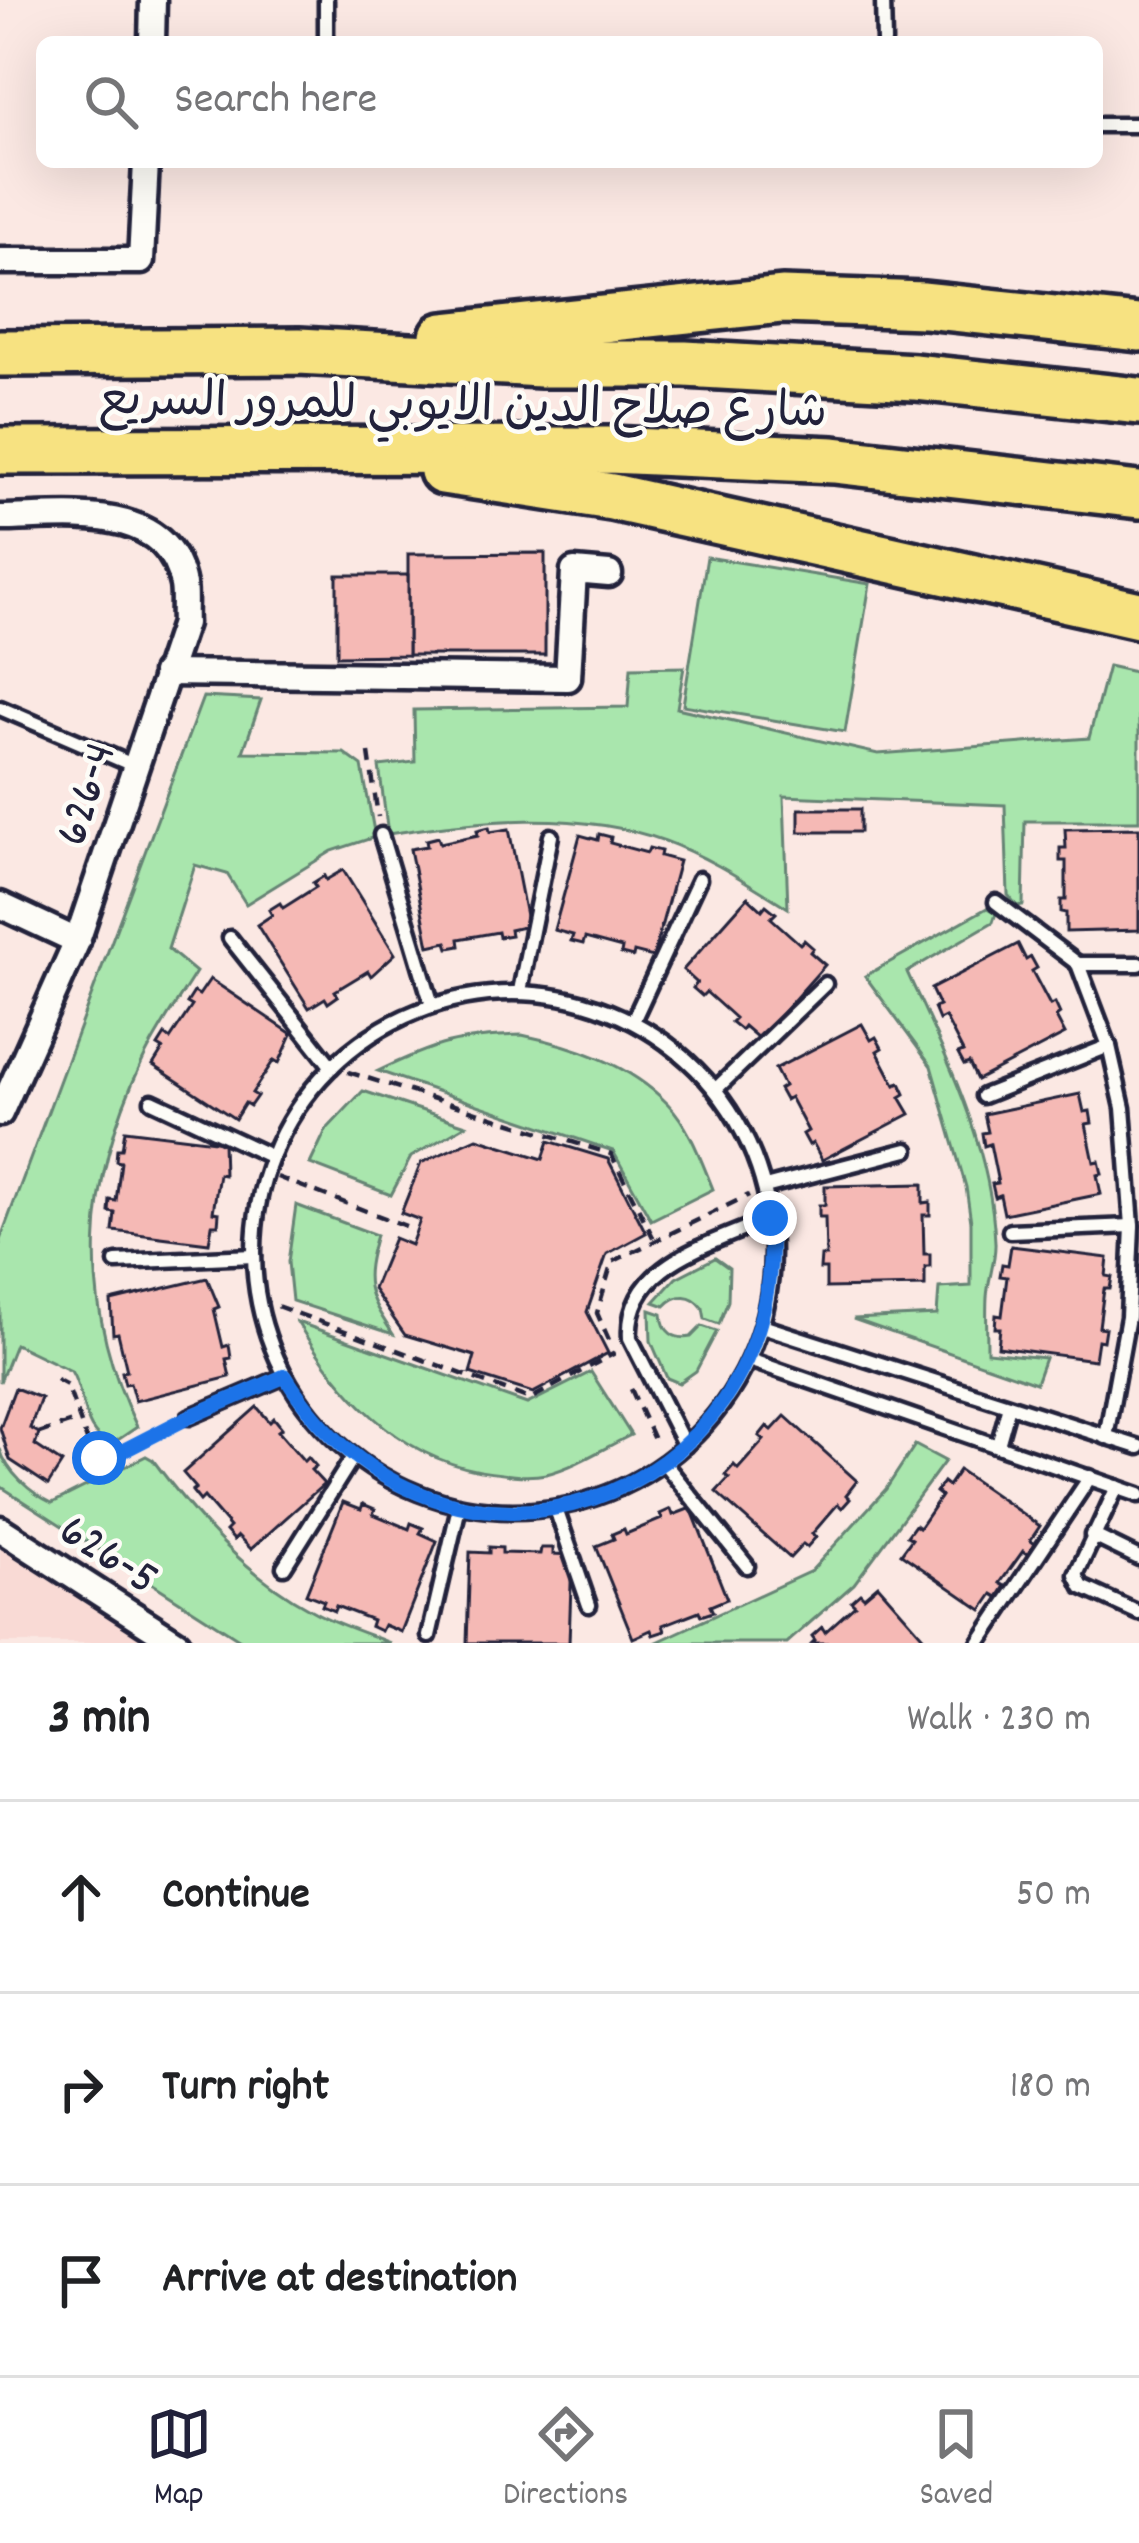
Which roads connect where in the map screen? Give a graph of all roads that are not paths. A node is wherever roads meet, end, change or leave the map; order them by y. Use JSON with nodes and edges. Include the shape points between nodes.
{"nodes":[{"id":1,"x":153,"y":0,"type":"edge"},
{"id":2,"x":326,"y":0,"type":"edge"},
{"id":3,"x":883,"y":0,"type":"edge"},
{"id":4,"x":152,"y":36,"type":"edge"},
{"id":5,"x":326,"y":36,"type":"edge"},
{"id":6,"x":884,"y":36,"type":"edge"},
{"id":7,"x":1103,"y":125,"type":"edge"},
{"id":8,"x":1139,"y":125,"type":"edge"},
{"id":9,"x":146,"y":168,"type":"edge"},
{"id":10,"x":0,"y":261,"type":"edge"},
{"id":11,"x":1139,"y":328,"type":"edge"},
{"id":12,"x":299,"y":351,"type":"junction"},
{"id":13,"x":0,"y":353,"type":"edge"},
{"id":14,"x":1139,"y":401,"type":"edge"},
{"id":15,"x":0,"y":451,"type":"edge"},
{"id":16,"x":297,"y":452,"type":"junction"},
{"id":17,"x":1139,"y":496,"type":"edge"},
{"id":18,"x":0,"y":518,"type":"edge"},
{"id":19,"x":609,"y":574,"type":"dead end"},
{"id":20,"x":1139,"y":615,"type":"edge"},
{"id":21,"x":165,"y":673,"type":"junction"},
{"id":22,"x":0,"y":708,"type":"edge"},
{"id":23,"x":135,"y":766,"type":"junction"},
{"id":24,"x":381,"y":835,"type":"road end"},
{"id":25,"x":551,"y":836,"type":"dead end"},
{"id":26,"x":699,"y":879,"type":"dead end"},
{"id":27,"x":996,"y":902,"type":"dead end"},
{"id":28,"x":0,"y":905,"type":"edge"},
{"id":29,"x":230,"y":938,"type":"dead end"},
{"id":30,"x":77,"y":941,"type":"junction"},
{"id":31,"x":1078,"y":964,"type":"junction"},
{"id":32,"x":1139,"y":964,"type":"edge"},
{"id":33,"x":826,"y":984,"type":"dead end"},
{"id":34,"x":520,"y":992,"type":"junction"},
{"id":35,"x":432,"y":1005,"type":"junction"},
{"id":36,"x":633,"y":1021,"type":"junction"},
{"id":37,"x":1109,"y":1046,"type":"junction"},
{"id":38,"x":332,"y":1067,"type":"junction"},
{"id":39,"x":716,"y":1089,"type":"junction"},
{"id":40,"x":983,"y":1096,"type":"dead end"},
{"id":41,"x":152,"y":1101,"type":"dead end"},
{"id":42,"x":0,"y":1113,"type":"edge"},
{"id":43,"x":907,"y":1150,"type":"dead end"},
{"id":44,"x":272,"y":1157,"type":"junction"},
{"id":45,"x":765,"y":1187,"type":"junction"},
{"id":46,"x":770,"y":1218,"type":"junction"},
{"id":47,"x":1132,"y":1226,"type":"junction"},
{"id":48,"x":1010,"y":1231,"type":"dead end"},
{"id":49,"x":254,"y":1256,"type":"junction"},
{"id":50,"x":116,"y":1262,"type":"dead end"},
{"id":51,"x":762,"y":1326,"type":"junction"},
{"id":52,"x":749,"y":1360,"type":"junction"},
{"id":53,"x":285,"y":1376,"type":"junction"},
{"id":54,"x":1009,"y":1406,"type":"junction"},
{"id":55,"x":189,"y":1417,"type":"road end"},
{"id":56,"x":1106,"y":1437,"type":"junction"},
{"id":57,"x":998,"y":1445,"type":"junction"},
{"id":58,"x":686,"y":1446,"type":"junction"},
{"id":59,"x":1139,"y":1448,"type":"edge"},
{"id":60,"x":353,"y":1457,"type":"junction"},
{"id":61,"x":664,"y":1463,"type":"junction"},
{"id":62,"x":1090,"y":1477,"type":"junction"},
{"id":63,"x":1118,"y":1487,"type":"junction"},
{"id":64,"x":1139,"y":1495,"type":"edge"},
{"id":65,"x":459,"y":1507,"type":"junction"},
{"id":66,"x":556,"y":1509,"type":"junction"},
{"id":67,"x":0,"y":1529,"type":"edge"},
{"id":68,"x":1092,"y":1535,"type":"junction"},
{"id":69,"x":1139,"y":1558,"type":"edge"},
{"id":70,"x":747,"y":1566,"type":"dead end"},
{"id":71,"x":284,"y":1568,"type":"dead end"},
{"id":72,"x":589,"y":1605,"type":"dead end"},
{"id":73,"x":1139,"y":1613,"type":"edge"},
{"id":74,"x":429,"y":1636,"type":"dead end"},
{"id":75,"x":177,"y":1643,"type":"edge"},
{"id":76,"x":980,"y":1643,"type":"edge"}],
"edges":[{"from":1,"to":4,"type":"street"},
{"from":2,"to":5,"type":"lane"},
{"from":3,"to":6,"type":"lane"},
{"from":7,"to":8,"type":"lane"},
{"from":9,"to":10,"type":"street","via":[[141,261]]},
{"from":11,"to":12,"type":"highway","via":[[782,299]]},
{"from":12,"to":13,"type":"highway","name":"شارع صلاح الدين الايوبي للمرور السريع"},
{"from":12,"to":14,"type":"highway","name":"شارع صلاح الدين الايوبي للمرور السريع","via":[[819,370]]},
{"from":15,"to":16,"type":"highway","name":"شارع صلاح الدين الايوبي للمرور السريع"},
{"from":16,"to":17,"type":"highway","name":"شارع صلاح الدين الايوبي للمرور السريع","via":[[535,447],[834,460]]},
{"from":16,"to":20,"type":"highway","via":[[612,497]]},
{"from":18,"to":21,"type":"street","name":"626-4","via":[[117,517],[149,532],[183,584],[184,623]]},
{"from":19,"to":21,"type":"street","via":[[574,571],[568,677]]},
{"from":21,"to":23,"type":"street","name":"626-4"},
{"from":22,"to":23,"type":"lane"},
{"from":23,"to":30,"type":"street","name":"626-4"},
{"from":24,"to":35,"type":"lane"},
{"from":25,"to":34,"type":"lane"},
{"from":26,"to":36,"type":"lane"},
{"from":27,"to":31,"type":"lane"},
{"from":28,"to":30,"type":"street"},
{"from":29,"to":38,"type":"lane"},
{"from":30,"to":42,"type":"street","name":"626-4"},
{"from":31,"to":32,"type":"lane"},
{"from":31,"to":37,"type":"lane"},
{"from":33,"to":39,"type":"lane"},
{"from":34,"to":35,"type":"lane"},
{"from":34,"to":36,"type":"lane","via":[[578,1000]]},
{"from":35,"to":38,"type":"lane","via":[[378,1030]]},
{"from":36,"to":39,"type":"lane"},
{"from":37,"to":40,"type":"lane"},
{"from":37,"to":47,"type":"lane","via":[[1124,1108]]},
{"from":38,"to":44,"type":"lane"},
{"from":39,"to":45,"type":"lane"},
{"from":41,"to":44,"type":"lane"},
{"from":43,"to":45,"type":"lane"},
{"from":44,"to":49,"type":"lane"},
{"from":45,"to":46,"type":"lane"},
{"from":46,"to":51,"type":"lane"},
{"from":46,"to":58,"type":"lane","via":[[654,1272],[628,1318],[630,1338]]},
{"from":47,"to":48,"type":"lane"},
{"from":47,"to":56,"type":"lane","via":[[1128,1317]]},
{"from":49,"to":50,"type":"lane"},
{"from":49,"to":53,"type":"lane","via":[[268,1339]]},
{"from":51,"to":52,"type":"lane"},
{"from":51,"to":54,"type":"lane"},
{"from":52,"to":57,"type":"lane"},
{"from":52,"to":58,"type":"lane"},
{"from":53,"to":55,"type":"lane"},
{"from":53,"to":60,"type":"lane"},
{"from":54,"to":56,"type":"lane"},
{"from":54,"to":57,"type":"lane"},
{"from":56,"to":59,"type":"lane"},
{"from":57,"to":62,"type":"lane"},
{"from":58,"to":61,"type":"lane"},
{"from":60,"to":65,"type":"lane","via":[[403,1488]]},
{"from":60,"to":71,"type":"lane"},
{"from":61,"to":66,"type":"lane","via":[[631,1484]]},
{"from":61,"to":70,"type":"lane"},
{"from":62,"to":63,"type":"lane"},
{"from":62,"to":76,"type":"lane"},
{"from":63,"to":64,"type":"lane"},
{"from":63,"to":68,"type":"lane"},
{"from":65,"to":66,"type":"lane"},
{"from":65,"to":74,"type":"lane"},
{"from":66,"to":72,"type":"lane"},
{"from":67,"to":75,"type":"street","name":"626-5"},
{"from":68,"to":69,"type":"lane"},
{"from":68,"to":73,"type":"lane","via":[[1076,1575],[1082,1587]]}]}
